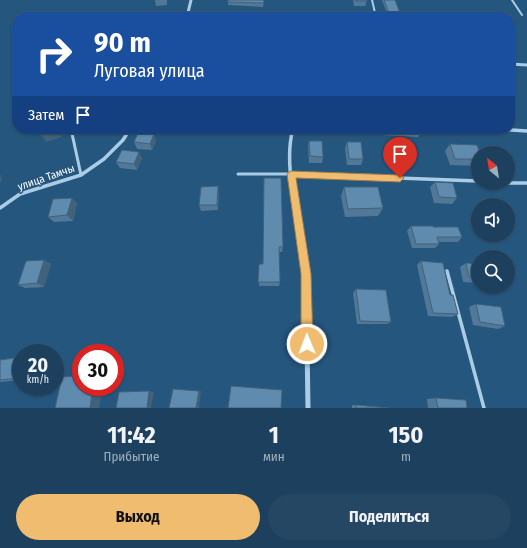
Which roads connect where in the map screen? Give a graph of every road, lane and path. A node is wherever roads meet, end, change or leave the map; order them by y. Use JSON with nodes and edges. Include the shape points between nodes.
{"nodes":[{"id":1,"x":191,"y":0,"type":"edge"},
{"id":2,"x":372,"y":0,"type":"edge"},
{"id":3,"x":512,"y":0,"type":"edge"},
{"id":4,"x":188,"y":12,"type":"edge"},
{"id":5,"x":375,"y":12,"type":"edge"},
{"id":6,"x":522,"y":15,"type":"dead end"},
{"id":7,"x":515,"y":64,"type":"edge"},
{"id":8,"x":527,"y":65,"type":"edge"},
{"id":9,"x":515,"y":130,"type":"edge"},
{"id":10,"x":527,"y":131,"type":"edge"},
{"id":11,"x":72,"y":134,"type":"edge"},
{"id":12,"x":127,"y":134,"type":"edge"},
{"id":13,"x":292,"y":134,"type":"edge"},
{"id":14,"x":238,"y":174,"type":"dead end"},
{"id":15,"x":291,"y":174,"type":"junction"},
{"id":16,"x":81,"y":175,"type":"junction"},
{"id":17,"x":471,"y":181,"type":"edge"},
{"id":18,"x":515,"y":183,"type":"edge"},
{"id":19,"x":527,"y":183,"type":"edge"},
{"id":20,"x":0,"y":208,"type":"edge"},
{"id":21,"x":447,"y":271,"type":"dead end"},
{"id":22,"x":308,"y":408,"type":"edge"},
{"id":23,"x":484,"y":408,"type":"edge"}],
"edges":[{"from":1,"to":4,"type":"street"},
{"from":2,"to":5,"type":"lane"},
{"from":3,"to":6,"type":"lane"},
{"from":7,"to":8,"type":"street"},
{"from":9,"to":10,"type":"street"},
{"from":11,"to":16,"type":"lane"},
{"from":12,"to":16,"type":"street","name":"улица Тамчы","via":[[104,160]]},
{"from":13,"to":15,"type":"street"},
{"from":14,"to":15,"type":"lane"},
{"from":15,"to":17,"type":"street"},
{"from":15,"to":22,"type":"street","via":[[306,274]]},
{"from":16,"to":20,"type":"street","name":"улица Тамчы","via":[[20,194]]},
{"from":18,"to":19,"type":"street"},
{"from":21,"to":23,"type":"lane"}]}
